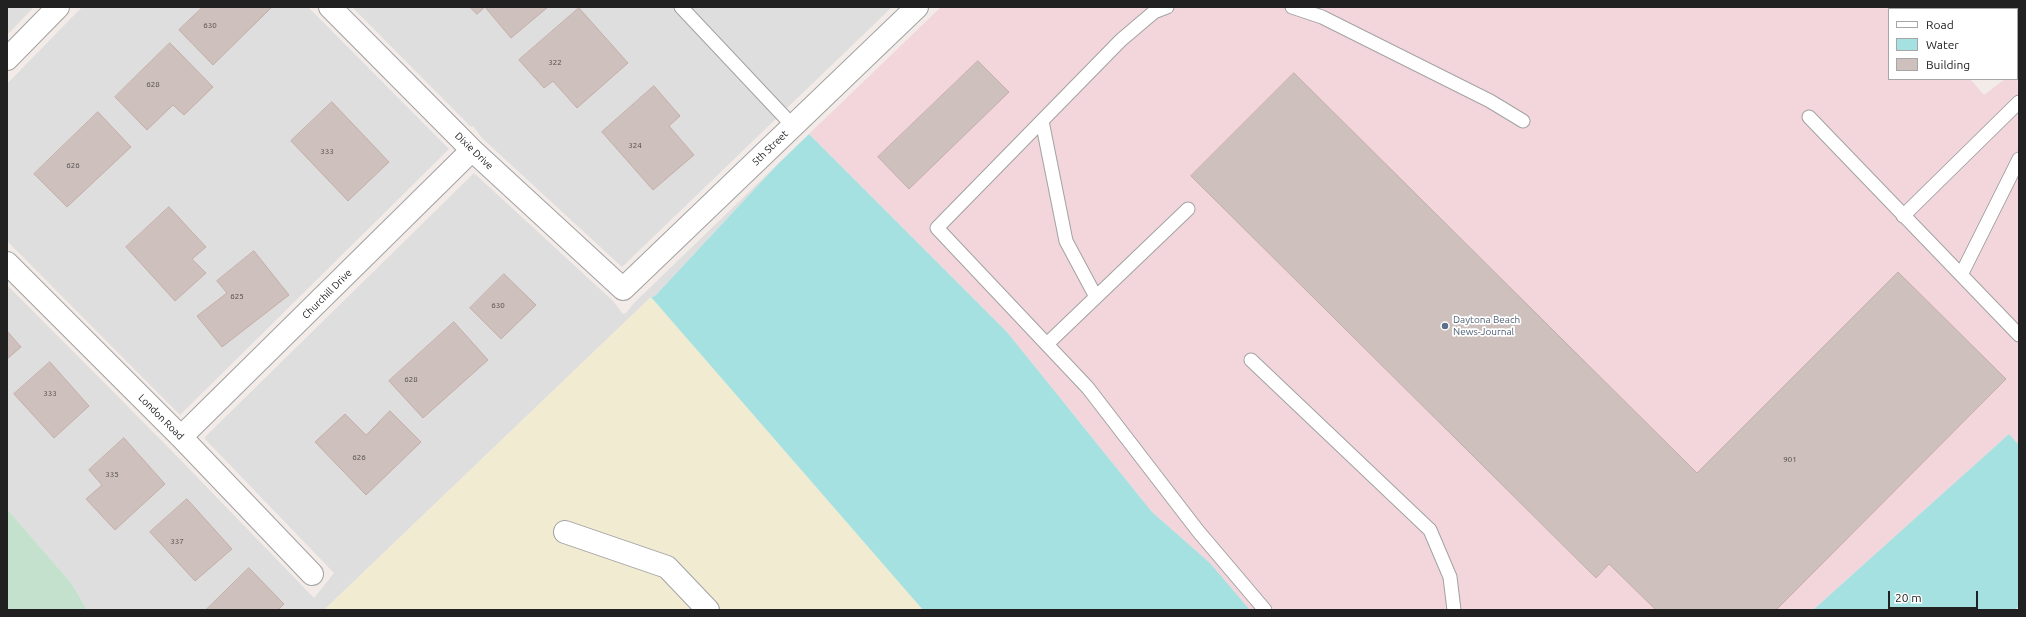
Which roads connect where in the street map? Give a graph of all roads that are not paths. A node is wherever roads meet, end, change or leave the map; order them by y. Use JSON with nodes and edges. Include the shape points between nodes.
{"nodes":[{"id":1,"x":58,"y":7,"type":"edge"},
{"id":2,"x":330,"y":7,"type":"edge"},
{"id":3,"x":681,"y":7,"type":"edge"},
{"id":4,"x":917,"y":7,"type":"edge"},
{"id":5,"x":1167,"y":7,"type":"edge"},
{"id":6,"x":1292,"y":7,"type":"edge"},
{"id":7,"x":7,"y":59,"type":"edge"},
{"id":8,"x":2019,"y":102,"type":"edge"},
{"id":9,"x":1809,"y":117,"type":"dead end"},
{"id":10,"x":1042,"y":121,"type":"junction"},
{"id":11,"x":1523,"y":121,"type":"dead end"},
{"id":12,"x":794,"y":126,"type":"junction"},
{"id":13,"x":472,"y":150,"type":"junction"},
{"id":14,"x":2019,"y":159,"type":"edge"},
{"id":15,"x":1188,"y":209,"type":"dead end"},
{"id":16,"x":1903,"y":216,"type":"junction"},
{"id":17,"x":7,"y":263,"type":"edge"},
{"id":18,"x":1961,"y":275,"type":"junction"},
{"id":19,"x":623,"y":289,"type":"joint"},
{"id":20,"x":1096,"y":297,"type":"junction"},
{"id":21,"x":2019,"y":335,"type":"edge"},
{"id":22,"x":1047,"y":344,"type":"junction"},
{"id":23,"x":1251,"y":360,"type":"dead end"},
{"id":24,"x":181,"y":437,"type":"junction"},
{"id":25,"x":565,"y":532,"type":"dead end"},
{"id":26,"x":312,"y":574,"type":"dead end"},
{"id":27,"x":708,"y":610,"type":"edge"},
{"id":28,"x":1265,"y":610,"type":"edge"},
{"id":29,"x":1454,"y":610,"type":"edge"}],
"edges":[{"from":1,"to":7,"type":"street"},
{"from":2,"to":13,"type":"street","name":"Dixie Drive"},
{"from":3,"to":12,"type":"lane"},
{"from":4,"to":12,"type":"street","name":"5th Street"},
{"from":5,"to":10,"type":"lane","via":[[1154,12],[1121,40]]},
{"from":6,"to":11,"type":"lane","via":[[1322,17],[1490,101]]},
{"from":8,"to":16,"type":"lane"},
{"from":9,"to":16,"type":"lane"},
{"from":10,"to":20,"type":"lane","via":[[1066,241]]},
{"from":10,"to":22,"type":"lane","via":[[937,228]]},
{"from":12,"to":19,"type":"street","name":"5th Street"},
{"from":13,"to":19,"type":"street","name":"Dixie Drive"},
{"from":13,"to":24,"type":"street","name":"Churchill Drive"},
{"from":14,"to":18,"type":"lane"},
{"from":15,"to":20,"type":"lane"},
{"from":16,"to":18,"type":"lane"},
{"from":17,"to":24,"type":"street","name":"London Road"},
{"from":18,"to":21,"type":"lane"},
{"from":20,"to":22,"type":"lane"},
{"from":22,"to":28,"type":"lane","via":[[1088,388],[1198,532]]},
{"from":23,"to":29,"type":"lane","via":[[1430,530],[1450,577]]},
{"from":24,"to":26,"type":"street","name":"London Road"},
{"from":25,"to":27,"type":"street","via":[[667,567]]}]}
